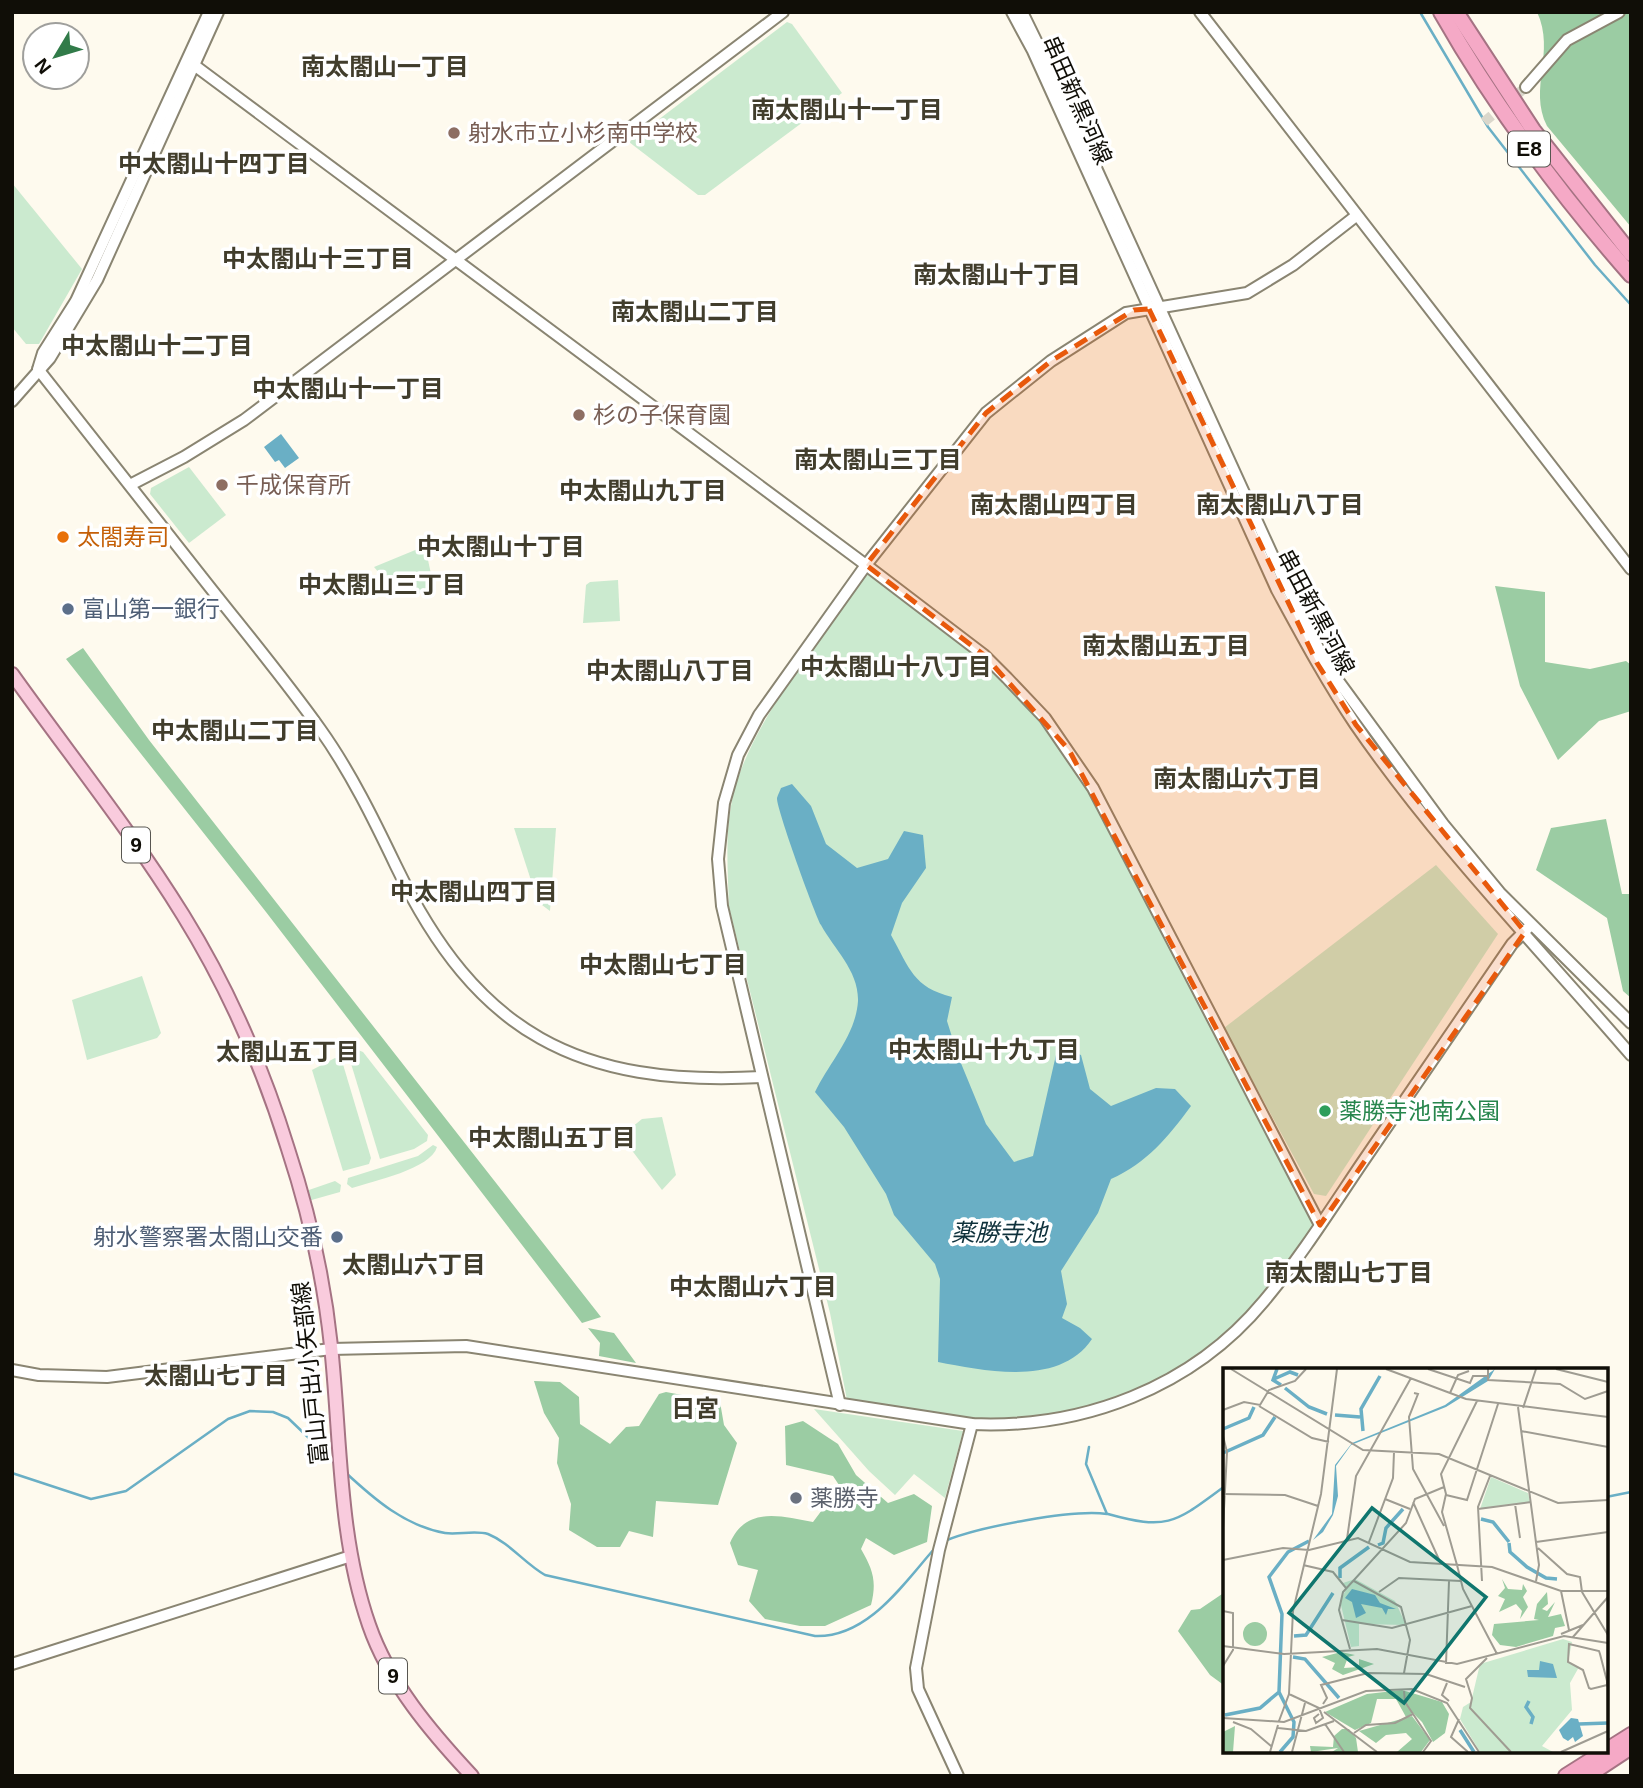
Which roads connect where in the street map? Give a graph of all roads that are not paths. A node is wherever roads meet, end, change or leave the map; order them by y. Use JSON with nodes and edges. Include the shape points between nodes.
{"nodes":[{"id":1,"x":209,"y":12,"type":"edge"},
{"id":2,"x":218,"y":12,"type":"edge"},
{"id":3,"x":783,"y":12,"type":"edge"},
{"id":4,"x":1012,"y":12,"type":"edge"},
{"id":5,"x":1022,"y":12,"type":"edge"},
{"id":6,"x":1200,"y":12,"type":"edge"},
{"id":7,"x":1441,"y":12,"type":"edge"},
{"id":8,"x":1457,"y":12,"type":"edge"},
{"id":9,"x":1619,"y":12,"type":"edge"},
{"id":10,"x":194,"y":65,"type":"junction"},
{"id":11,"x":1526,"y":87,"type":"tunnel mouth"},
{"id":12,"x":1356,"y":216,"type":"junction"},
{"id":13,"x":1631,"y":254,"type":"edge"},
{"id":14,"x":456,"y":258,"type":"junction"},
{"id":15,"x":1631,"y":275,"type":"edge"},
{"id":16,"x":1154,"y":308,"type":"junction"},
{"id":17,"x":38,"y":369,"type":"junction"},
{"id":18,"x":12,"y":401,"type":"edge"},
{"id":19,"x":130,"y":485,"type":"junction"},
{"id":20,"x":866,"y":565,"type":"junction"},
{"id":21,"x":1631,"y":569,"type":"edge"},
{"id":22,"x":12,"y":674,"type":"edge"},
{"id":23,"x":17,"y":690,"type":"edge"},
{"id":24,"x":1528,"y":928,"type":"junction"},
{"id":25,"x":1631,"y":1023,"type":"edge"},
{"id":26,"x":1631,"y":1055,"type":"edge"},
{"id":27,"x":762,"y":1077,"type":"junction"},
{"id":28,"x":1320,"y":1226,"type":"junction"},
{"id":29,"x":331,"y":1349,"type":"junction"},
{"id":30,"x":12,"y":1370,"type":"edge"},
{"id":31,"x":840,"y":1405,"type":"junction"},
{"id":32,"x":972,"y":1424,"type":"junction"},
{"id":33,"x":351,"y":1556,"type":"junction"},
{"id":34,"x":12,"y":1664,"type":"edge"},
{"id":35,"x":1631,"y":1735,"type":"edge"},
{"id":36,"x":1631,"y":1747,"type":"edge"},
{"id":37,"x":1608,"y":1750,"type":"edge"},
{"id":38,"x":1602,"y":1753,"type":"edge"},
{"id":39,"x":472,"y":1776,"type":"edge"},
{"id":40,"x":958,"y":1776,"type":"edge"},
{"id":41,"x":1566,"y":1776,"type":"edge"},
{"id":42,"x":1587,"y":1776,"type":"edge"}],
"edges":[{"from":1,"to":17,"type":"street","via":[[76,301]]},
{"from":2,"to":10,"type":"street"},
{"from":3,"to":14,"type":"street"},
{"from":4,"to":16,"type":"street","name":"串田新黒河線"},
{"from":5,"to":16,"type":"street","name":"串田新黒河線","via":[[1061,90]]},
{"from":6,"to":12,"type":"street"},
{"from":7,"to":15,"type":"highway","number":"E8","via":[[1521,139]]},
{"from":8,"to":13,"type":"highway","number":"E8","via":[[1533,130]]},
{"from":9,"to":11,"type":"street","via":[[1567,40]]},
{"from":10,"to":14,"type":"street"},
{"from":10,"to":17,"type":"street","via":[[97,280],[50,358]]},
{"from":12,"to":16,"type":"street","via":[[1293,265],[1247,293]]},
{"from":12,"to":21,"type":"street"},
{"from":14,"to":19,"type":"street","via":[[244,420]]},
{"from":14,"to":20,"type":"street"},
{"from":16,"to":20,"type":"street","via":[[1125,313],[1051,361],[986,414]]},
{"from":16,"to":24,"type":"street","name":"串田新黒河線","via":[[1278,590],[1317,663],[1364,736],[1447,842]]},
{"from":17,"to":18,"type":"street"},
{"from":17,"to":19,"type":"street"},
{"from":19,"to":27,"type":"street","via":[[322,732],[438,942],[478,992],[510,1020],[588,1062],[678,1077]]},
{"from":20,"to":27,"type":"street","via":[[760,715],[738,755],[724,803],[719,859],[722,906]]},
{"from":20,"to":28,"type":"street","via":[[984,655],[1069,750]]},
{"from":22,"to":23,"type":"main road","name":"富山戸出小矢部線","number":"9"},
{"from":23,"to":29,"type":"main road","name":"富山戸出小矢部線","number":"9","via":[[157,875],[185,918],[237,1019],[265,1081],[306,1207]]},
{"from":24,"to":25,"type":"street","name":"串田新黒河線"},
{"from":24,"to":26,"type":"street","name":"串田新黒河線"},
{"from":24,"to":28,"type":"street"},
{"from":27,"to":31,"type":"street"},
{"from":28,"to":32,"type":"street","via":[[1264,1302],[1238,1328],[1209,1354],[1157,1387],[1104,1409],[1036,1424]]},
{"from":29,"to":30,"type":"street","via":[[107,1377],[39,1376]]},
{"from":29,"to":31,"type":"street","via":[[466,1346]]},
{"from":29,"to":33,"type":"main road","name":"富山戸出小矢部線","number":"9"},
{"from":31,"to":32,"type":"street"},
{"from":32,"to":40,"type":"street","via":[[939,1550],[916,1668],[918,1689]]},
{"from":33,"to":34,"type":"street"},
{"from":33,"to":39,"type":"main road","name":"富山戸出小矢部線","number":"9","via":[[370,1628],[390,1671]]},
{"from":35,"to":37,"type":"highway"},
{"from":36,"to":42,"type":"highway"},
{"from":38,"to":41,"type":"highway"}]}
